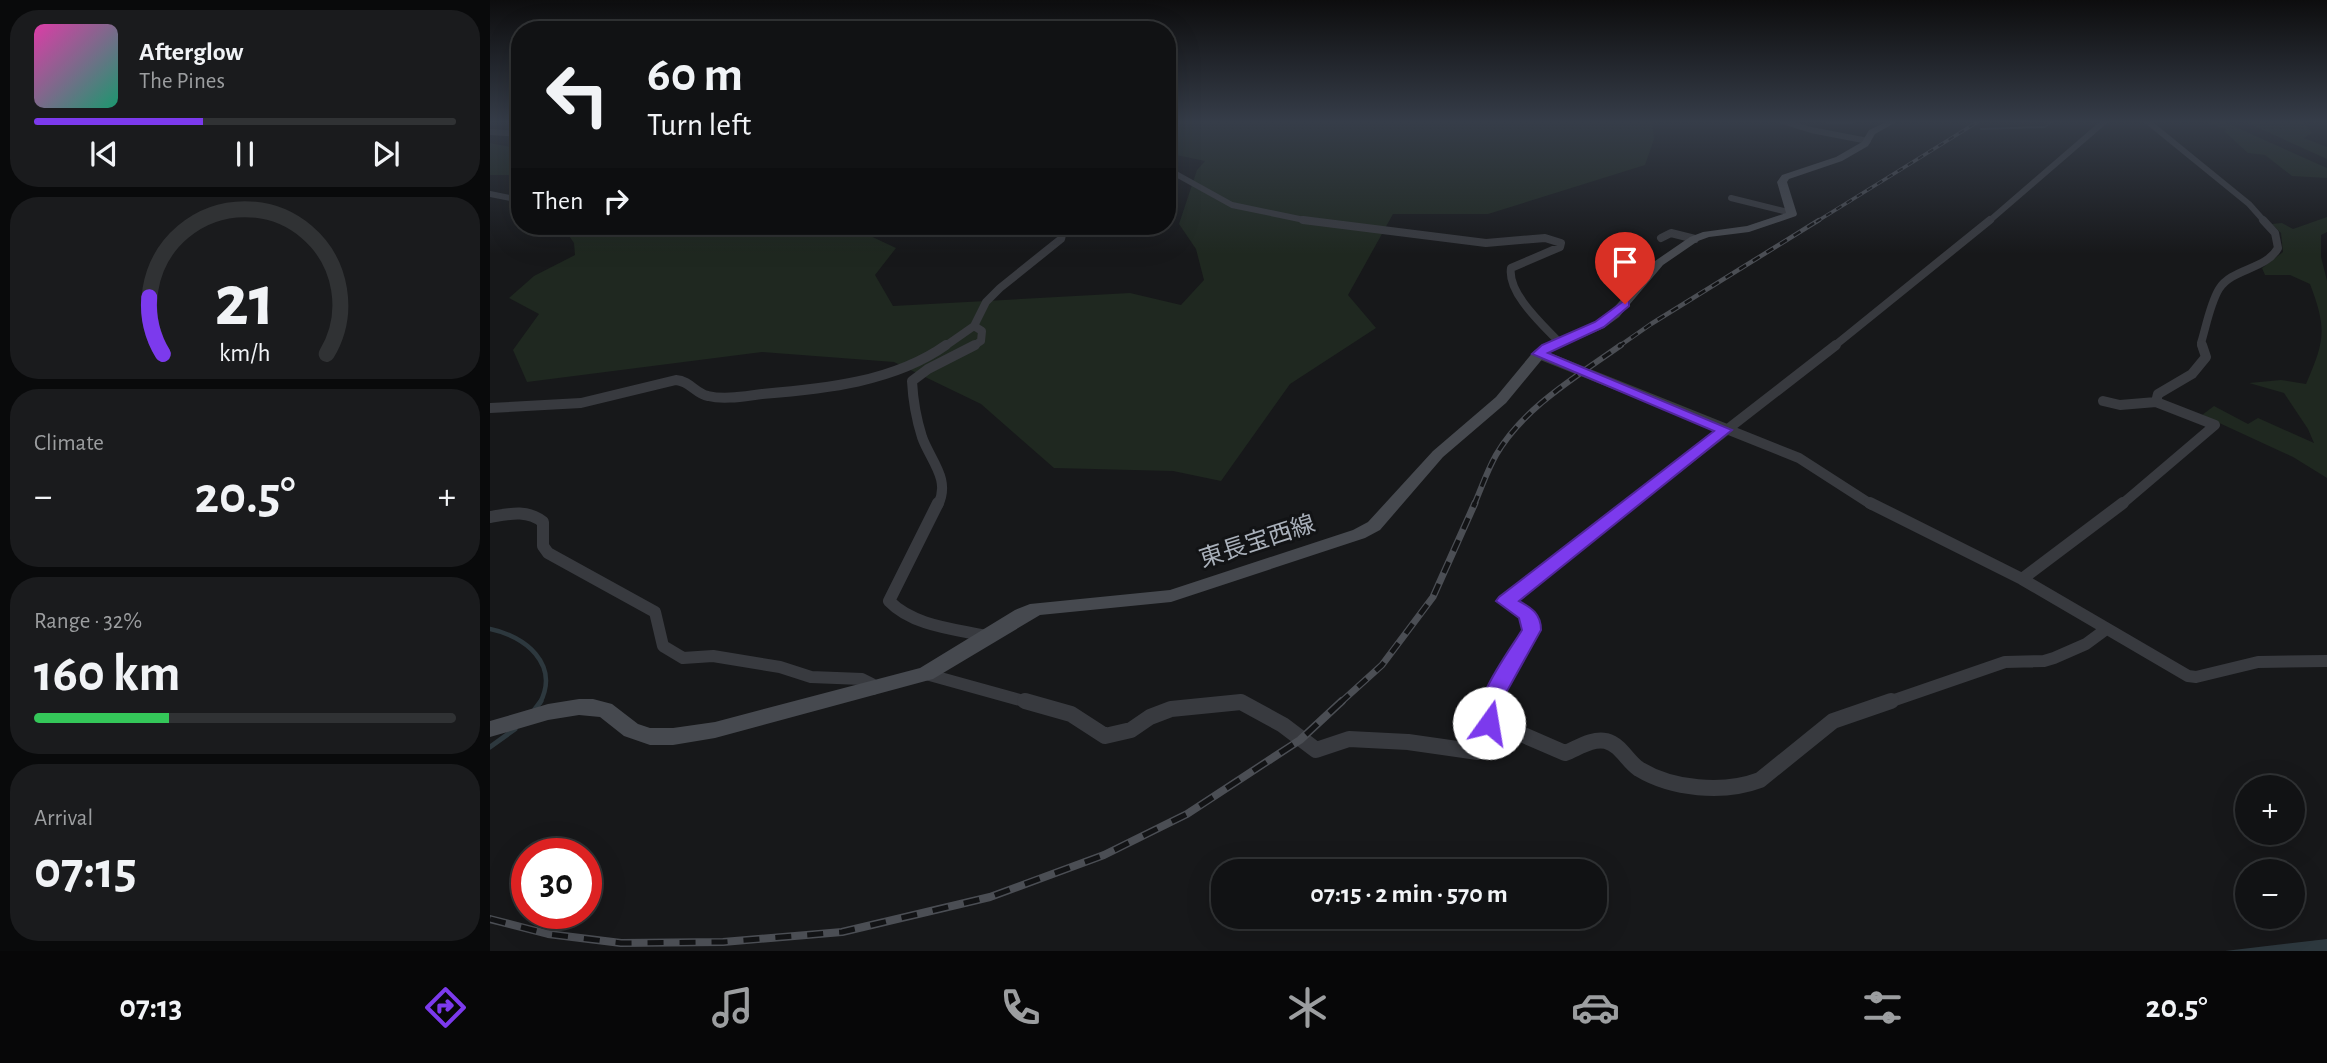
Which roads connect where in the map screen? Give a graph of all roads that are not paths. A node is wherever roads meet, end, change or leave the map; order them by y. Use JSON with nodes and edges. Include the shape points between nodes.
{"nodes":[{"id":1,"x":1820,"y":165,"type":"edge"},
{"id":2,"x":2056,"y":165,"type":"edge"},
{"id":3,"x":2202,"y":165,"type":"edge"},
{"id":4,"x":1176,"y":174,"type":"edge"},
{"id":5,"x":490,"y":194,"type":"edge"},
{"id":6,"x":511,"y":198,"type":"edge"},
{"id":7,"x":1731,"y":198,"type":"dead end"},
{"id":8,"x":1792,"y":213,"type":"junction"},
{"id":9,"x":1062,"y":235,"type":"edge"},
{"id":10,"x":1661,"y":238,"type":"dead end"},
{"id":11,"x":1695,"y":239,"type":"junction"},
{"id":12,"x":974,"y":326,"type":"junction"},
{"id":13,"x":1559,"y":342,"type":"junction"},
{"id":14,"x":1539,"y":354,"type":"junction"},
{"id":15,"x":2103,"y":401,"type":"dead end"},
{"id":16,"x":2156,"y":402,"type":"junction"},
{"id":17,"x":490,"y":408,"type":"edge"},
{"id":18,"x":1725,"y":430,"type":"junction"},
{"id":19,"x":490,"y":517,"type":"edge"},
{"id":20,"x":2022,"y":579,"type":"junction"},
{"id":21,"x":2105,"y":630,"type":"junction"},
{"id":22,"x":987,"y":636,"type":"junction"},
{"id":23,"x":2327,"y":661,"type":"edge"},
{"id":24,"x":926,"y":674,"type":"junction"},
{"id":25,"x":873,"y":689,"type":"junction"},
{"id":26,"x":490,"y":729,"type":"edge"},
{"id":27,"x":1505,"y":739,"type":"junction"}],
"edges":[{"from":1,"to":8,"type":"main road","via":[[1785,177]]},
{"from":2,"to":18,"type":"street"},
{"from":3,"to":16,"type":"street","via":[[2249,204],[2275,233],[2278,248],[2273,257],[2219,289],[2201,342],[2206,356],[2192,374],[2158,394]]},
{"from":4,"to":13,"type":"street","via":[[1232,205],[1309,221],[1486,243],[1555,240],[1560,247],[1511,268],[1510,274],[1523,303]]},
{"from":5,"to":6,"type":"street"},
{"from":7,"to":8,"type":"street"},
{"from":8,"to":11,"type":"main road","name":"東長宝西線","via":[[1764,226]]},
{"from":9,"to":12,"type":"street","via":[[986,302]]},
{"from":10,"to":11,"type":"street","via":[[1671,233]]},
{"from":11,"to":13,"type":"main road","name":"東長宝西線","via":[[1659,263],[1615,314]]},
{"from":12,"to":17,"type":"street","via":[[941,349],[890,373],[820,388],[706,396],[676,380],[581,403]]},
{"from":12,"to":22,"type":"street","via":[[982,331],[981,341],[912,381],[913,405],[923,440],[939,468],[942,496],[889,601],[894,609],[919,619]]},
{"from":13,"to":14,"type":"main road","name":"東長宝西線"},
{"from":14,"to":18,"type":"street"},
{"from":14,"to":22,"type":"main road","name":"東長宝西線","via":[[1501,400],[1438,454],[1374,526],[1359,534],[1171,596],[1037,609]]},
{"from":15,"to":16,"type":"street","via":[[2120,405]]},
{"from":16,"to":20,"type":"street","via":[[2215,425],[2122,504]]},
{"from":18,"to":20,"type":"street","via":[[1799,458],[1879,509]]},
{"from":18,"to":27,"type":"street","via":[[1506,601],[1526,614],[1532,630],[1491,700],[1489,723]]},
{"from":19,"to":25,"type":"street","via":[[539,517],[548,554],[655,612],[663,646],[672,654],[713,656],[811,677],[862,680]]},
{"from":20,"to":21,"type":"street"},
{"from":21,"to":23,"type":"street","via":[[2188,676],[2258,662]]},
{"from":21,"to":27,"type":"street","via":[[2054,658],[2005,662],[1833,721],[1748,785],[1715,787],[1667,780],[1637,767],[1605,741],[1594,740],[1564,753],[1529,735],[1519,733]]},
{"from":22,"to":24,"type":"main road","name":"東長宝西線"},
{"from":24,"to":25,"type":"main road","name":"東長宝西線"},
{"from":24,"to":27,"type":"street","via":[[1071,714],[1105,736],[1130,730],[1171,709],[1241,702],[1316,750],[1349,739],[1478,752]]},
{"from":25,"to":26,"type":"main road","name":"東長宝西線","via":[[680,737],[633,732],[607,711],[586,707],[538,714]]}]}
